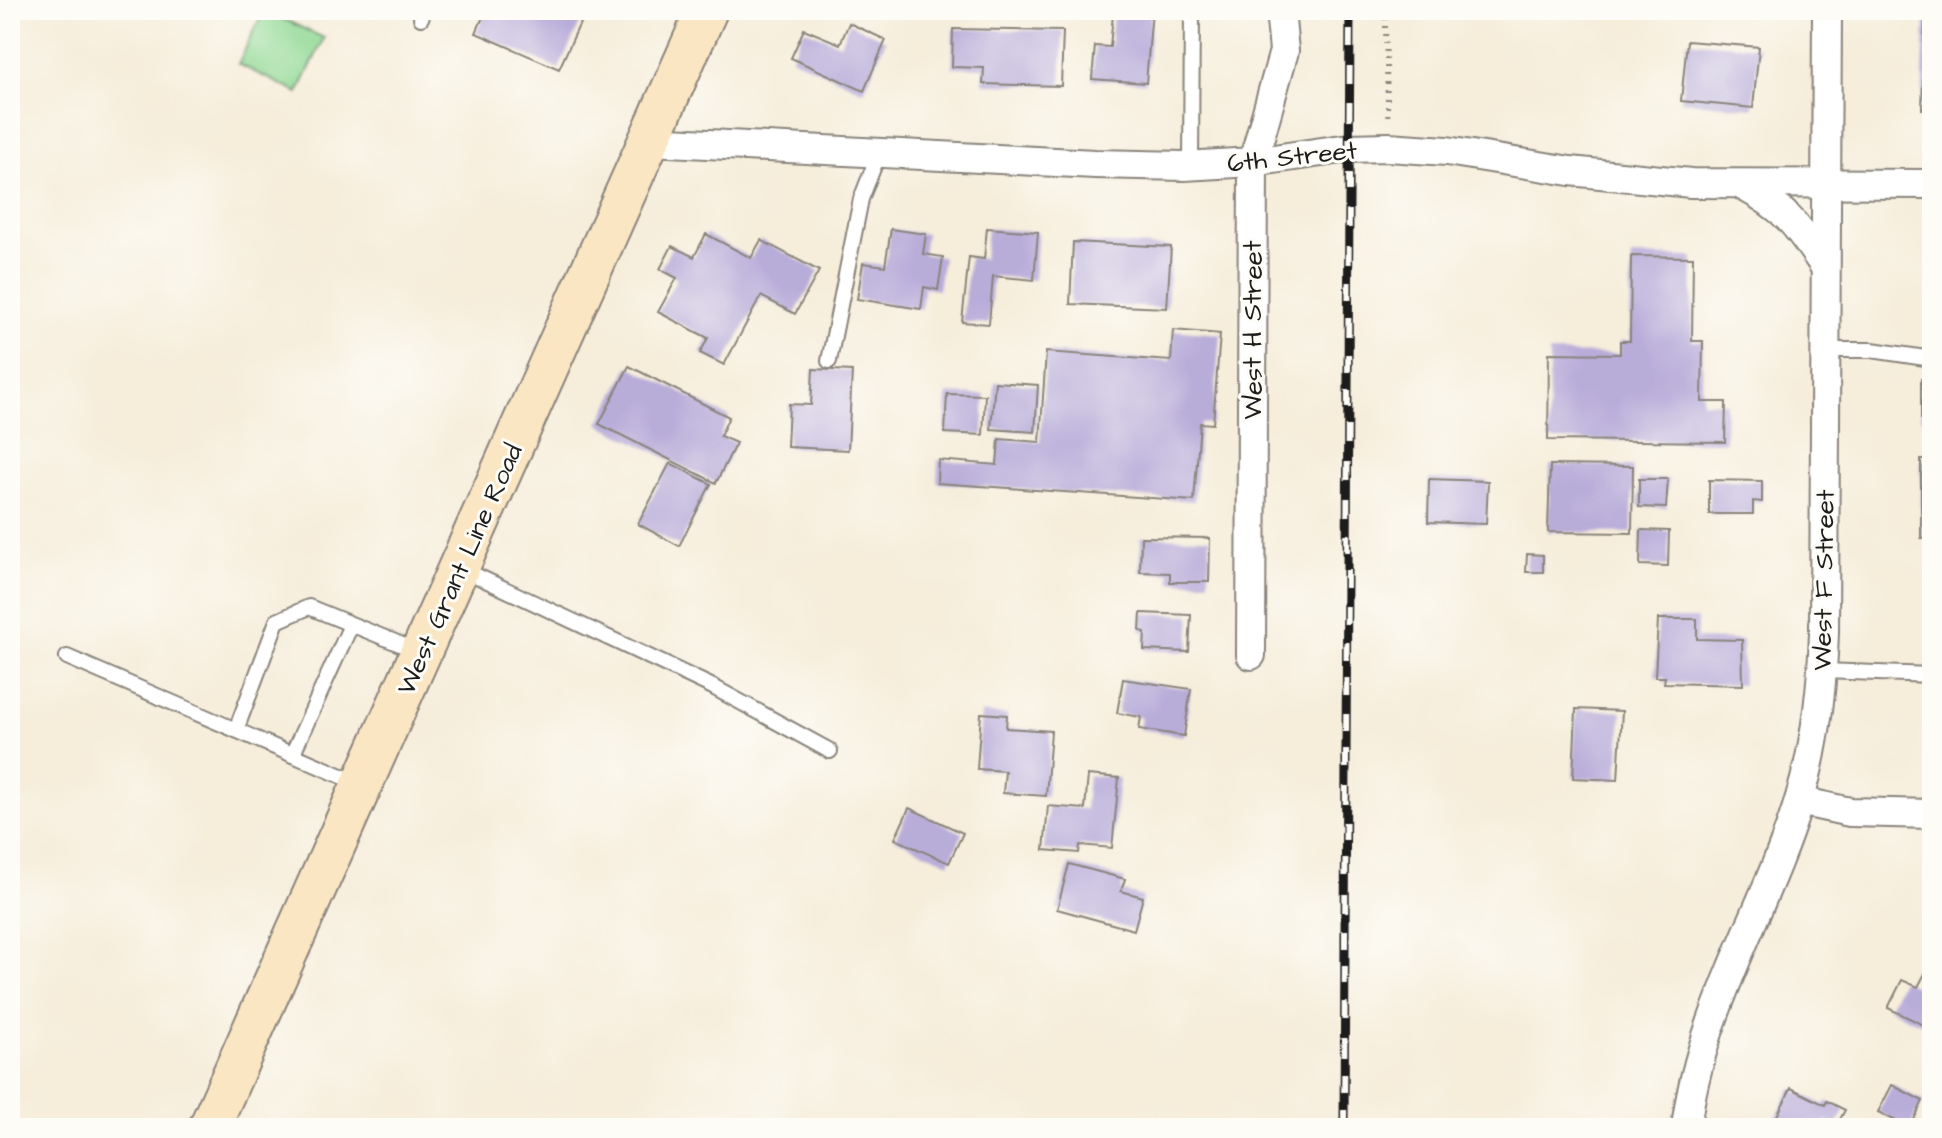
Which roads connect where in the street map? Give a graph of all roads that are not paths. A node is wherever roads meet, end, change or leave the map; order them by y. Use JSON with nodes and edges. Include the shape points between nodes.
{"nodes":[{"id":1,"x":707,"y":10,"type":"edge"},
{"id":2,"x":1192,"y":10,"type":"edge"},
{"id":3,"x":1280,"y":10,"type":"edge"},
{"id":4,"x":1827,"y":10,"type":"edge"},
{"id":5,"x":650,"y":141,"type":"junction"},
{"id":6,"x":879,"y":153,"type":"junction"},
{"id":7,"x":1253,"y":162,"type":"junction"},
{"id":8,"x":1191,"y":165,"type":"junction"},
{"id":9,"x":1738,"y":184,"type":"junction"},
{"id":10,"x":1932,"y":184,"type":"edge"},
{"id":11,"x":1826,"y":185,"type":"junction"},
{"id":12,"x":1825,"y":267,"type":"junction"},
{"id":13,"x":1825,"y":350,"type":"junction"},
{"id":14,"x":1932,"y":359,"type":"edge"},
{"id":15,"x":829,"y":361,"type":"dead end"},
{"id":16,"x":459,"y":568,"type":"junction"},
{"id":17,"x":351,"y":625,"type":"junction"},
{"id":18,"x":421,"y":652,"type":"junction"},
{"id":19,"x":1251,"y":655,"type":"dead end"},
{"id":20,"x":67,"y":657,"type":"dead end"},
{"id":21,"x":1823,"y":671,"type":"junction"},
{"id":22,"x":1932,"y":675,"type":"edge"},
{"id":23,"x":236,"y":730,"type":"junction"},
{"id":24,"x":830,"y":751,"type":"dead end"},
{"id":25,"x":292,"y":755,"type":"junction"},
{"id":26,"x":362,"y":785,"type":"junction"},
{"id":27,"x":1799,"y":801,"type":"junction"},
{"id":28,"x":1932,"y":814,"type":"edge"},
{"id":29,"x":209,"y":1128,"type":"edge"},
{"id":30,"x":1686,"y":1128,"type":"edge"}],
"edges":[{"from":1,"to":5,"type":"main road","name":"West Grant Line Road"},
{"from":2,"to":8,"type":"lane"},
{"from":3,"to":7,"type":"street","name":"West H Street","via":[[1284,51]]},
{"from":4,"to":11,"type":"street","name":"West F Street"},
{"from":5,"to":6,"type":"street","name":"6th Street"},
{"from":5,"to":16,"type":"main road","name":"West Grant Line Road"},
{"from":6,"to":8,"type":"street","name":"6th Street"},
{"from":6,"to":15,"type":"lane","via":[[861,199]]},
{"from":7,"to":8,"type":"street","name":"6th Street"},
{"from":7,"to":9,"type":"street","name":"6th Street","via":[[1388,147],[1643,179]]},
{"from":7,"to":19,"type":"street","name":"West H Street"},
{"from":9,"to":11,"type":"street","name":"6th Street"},
{"from":9,"to":12,"type":"street","via":[[1775,204]]},
{"from":10,"to":11,"type":"street","name":"6th Street"},
{"from":11,"to":12,"type":"street","name":"West F Street"},
{"from":12,"to":13,"type":"street","name":"West F Street"},
{"from":13,"to":14,"type":"lane"},
{"from":13,"to":21,"type":"street","name":"West F Street"},
{"from":16,"to":18,"type":"main road","name":"West Grant Line Road"},
{"from":16,"to":24,"type":"lane","via":[[713,687]]},
{"from":17,"to":18,"type":"lane"},
{"from":17,"to":23,"type":"lane","via":[[309,607],[277,621]]},
{"from":17,"to":25,"type":"lane"},
{"from":18,"to":26,"type":"main road","name":"West Grant Line Road"},
{"from":20,"to":23,"type":"lane"},
{"from":21,"to":22,"type":"lane"},
{"from":21,"to":27,"type":"street","name":"West F Street"},
{"from":23,"to":25,"type":"lane"},
{"from":25,"to":26,"type":"lane"},
{"from":26,"to":29,"type":"main road","name":"West Grant Line Road"},
{"from":27,"to":28,"type":"street","via":[[1850,812]]},
{"from":27,"to":30,"type":"street","name":"West F Street","via":[[1715,1008]]}]}
